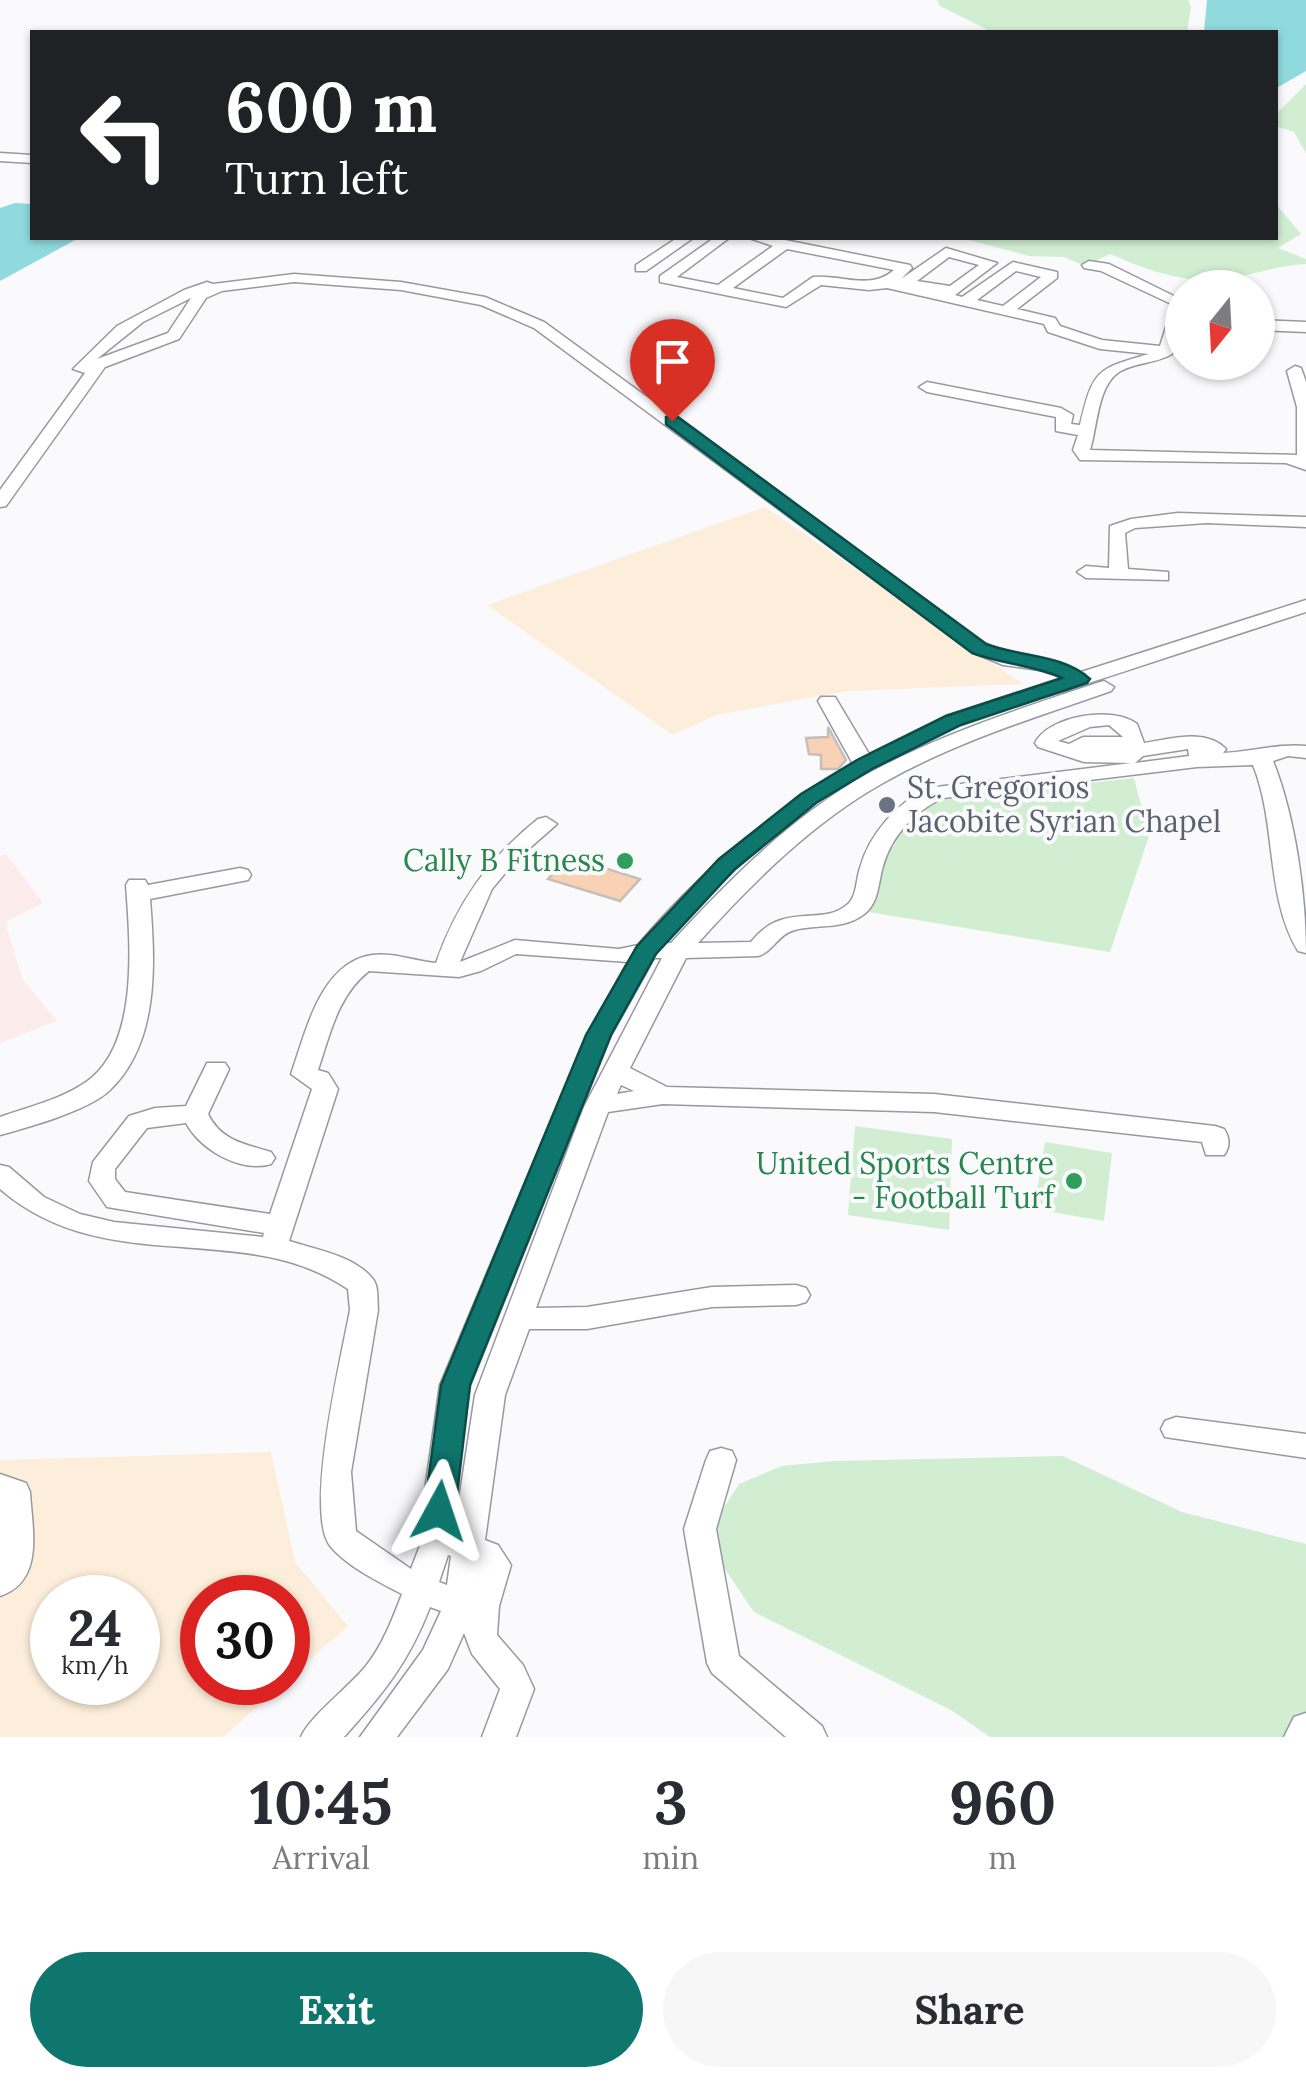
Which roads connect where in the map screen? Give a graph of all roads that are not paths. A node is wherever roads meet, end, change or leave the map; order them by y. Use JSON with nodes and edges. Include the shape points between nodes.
{"nodes":[{"id":1,"x":0,"y":157,"type":"edge"},
{"id":2,"x":30,"y":159,"type":"edge"},
{"id":3,"x":683,"y":240,"type":"edge"},
{"id":4,"x":719,"y":240,"type":"edge"},
{"id":5,"x":766,"y":240,"type":"edge"},
{"id":6,"x":781,"y":247,"type":"dead end"},
{"id":7,"x":847,"y":264,"type":"dead end"},
{"id":8,"x":1089,"y":265,"type":"dead end"},
{"id":9,"x":641,"y":268,"type":"dead end"},
{"id":10,"x":830,"y":279,"type":"junction"},
{"id":11,"x":898,"y":285,"type":"junction"},
{"id":12,"x":721,"y":290,"type":"junction"},
{"id":13,"x":1165,"y":297,"type":"edge"},
{"id":14,"x":967,"y":300,"type":"junction"},
{"id":15,"x":1008,"y":310,"type":"junction"},
{"id":16,"x":1275,"y":326,"type":"edge"},
{"id":17,"x":1306,"y":327,"type":"edge"},
{"id":18,"x":1165,"y":351,"type":"edge"},
{"id":19,"x":1165,"y":351,"type":"edge"},
{"id":20,"x":1295,"y":371,"type":"dead end"},
{"id":21,"x":927,"y":388,"type":"dead end"},
{"id":22,"x":1090,"y":432,"type":"junction"},
{"id":23,"x":1305,"y":463,"type":"edge"},
{"id":24,"x":0,"y":482,"type":"edge"},
{"id":25,"x":0,"y":502,"type":"edge"},
{"id":26,"x":1306,"y":522,"type":"edge"},
{"id":27,"x":1086,"y":572,"type":"dead end"},
{"id":28,"x":1119,"y":574,"type":"junction"},
{"id":29,"x":1161,"y":576,"type":"dead end"},
{"id":30,"x":1306,"y":606,"type":"edge"},
{"id":31,"x":1306,"y":619,"type":"edge"},
{"id":32,"x":996,"y":654,"type":"junction"},
{"id":33,"x":1080,"y":679,"type":"junction"},
{"id":34,"x":828,"y":701,"type":"dead end"},
{"id":35,"x":1306,"y":752,"type":"edge"},
{"id":36,"x":1182,"y":758,"type":"junction"},
{"id":37,"x":1260,"y":758,"type":"junction"},
{"id":38,"x":864,"y":764,"type":"junction"},
{"id":39,"x":546,"y":824,"type":"dead end"},
{"id":40,"x":240,"y":875,"type":"dead end"},
{"id":41,"x":1306,"y":946,"type":"edge"},
{"id":42,"x":680,"y":949,"type":"junction"},
{"id":43,"x":646,"y":951,"type":"junction"},
{"id":44,"x":445,"y":970,"type":"junction"},
{"id":45,"x":216,"y":1069,"type":"dead end"},
{"id":46,"x":614,"y":1071,"type":"junction"},
{"id":47,"x":663,"y":1095,"type":"junction"},
{"id":48,"x":598,"y":1105,"type":"junction"},
{"id":49,"x":195,"y":1114,"type":"junction"},
{"id":50,"x":0,"y":1126,"type":"edge"},
{"id":51,"x":1215,"y":1148,"type":"dead end"},
{"id":52,"x":262,"y":1158,"type":"dead end"},
{"id":53,"x":0,"y":1174,"type":"edge"},
{"id":54,"x":278,"y":1237,"type":"junction"},
{"id":55,"x":796,"y":1295,"type":"dead end"},
{"id":56,"x":520,"y":1319,"type":"junction"},
{"id":57,"x":1176,"y":1429,"type":"dead end"},
{"id":58,"x":1306,"y":1446,"type":"edge"},
{"id":59,"x":721,"y":1460,"type":"dead end"},
{"id":60,"x":0,"y":1486,"type":"edge"},
{"id":61,"x":438,"y":1540,"type":"junction"},
{"id":62,"x":470,"y":1549,"type":"junction"},
{"id":63,"x":0,"y":1583,"type":"edge"},
{"id":64,"x":421,"y":1591,"type":"junction"},
{"id":65,"x":460,"y":1604,"type":"junction"},
{"id":66,"x":1306,"y":1728,"type":"edge"},
{"id":67,"x":318,"y":1737,"type":"edge"},
{"id":68,"x":377,"y":1737,"type":"edge"},
{"id":69,"x":498,"y":1737,"type":"edge"},
{"id":70,"x":810,"y":1737,"type":"edge"},
{"id":71,"x":1301,"y":1737,"type":"edge"}],
"edges":[{"from":1,"to":2,"type":"street"},
{"from":3,"to":9,"type":"street"},
{"from":4,"to":12,"type":"street","via":[[665,279]]},
{"from":5,"to":11,"type":"street","via":[[905,268]]},
{"from":6,"to":12,"type":"street"},
{"from":7,"to":10,"type":"street"},
{"from":8,"to":13,"type":"street"},
{"from":10,"to":11,"type":"street"},
{"from":10,"to":12,"type":"street","via":[[786,303]]},
{"from":11,"to":11,"type":"street","via":[[946,252],[990,263],[947,293]]},
{"from":11,"to":14,"type":"street"},
{"from":14,"to":15,"type":"street"},
{"from":14,"to":15,"type":"street","via":[[1012,266],[1052,275]]},
{"from":15,"to":18,"type":"street","via":[[1100,344]]},
{"from":16,"to":17,"type":"street"},
{"from":19,"to":22,"type":"street","via":[[1111,370],[1100,384]]},
{"from":20,"to":23,"type":"street","via":[[1305,407]]},
{"from":21,"to":22,"type":"street","via":[[1060,413],[1062,427]]},
{"from":22,"to":23,"type":"street","via":[[1081,450],[1086,456]]},
{"from":24,"to":32,"type":"street","via":[[94,354],[130,324],[182,296],[232,279],[281,274],[436,286],[504,301],[550,322],[992,644]]},
{"from":25,"to":32,"type":"street","via":[[98,364],[174,336],[200,295],[236,283],[294,278],[421,288],[484,301],[539,325],[979,648]]},
{"from":26,"to":28,"type":"street","via":[[1127,524],[1115,536]]},
{"from":27,"to":28,"type":"street"},
{"from":28,"to":29,"type":"street"},
{"from":30,"to":33,"type":"street"},
{"from":31,"to":42,"type":"street","via":[[980,729],[874,779],[796,836]]},
{"from":32,"to":33,"type":"street"},
{"from":33,"to":38,"type":"street","via":[[954,720]]},
{"from":34,"to":38,"type":"street"},
{"from":35,"to":37,"type":"street"},
{"from":36,"to":36,"type":"street","via":[[1099,758],[1045,743],[1090,720],[1112,718],[1126,724],[1135,741],[1078,746],[1112,753],[1196,741],[1216,749]]},
{"from":36,"to":37,"type":"street"},
{"from":36,"to":42,"type":"street","via":[[940,791],[914,805],[885,838],[855,910],[792,921],[767,934],[758,949]]},
{"from":37,"to":41,"type":"street","via":[[1275,787],[1289,900]]},
{"from":38,"to":43,"type":"street","via":[[808,798],[727,864]]},
{"from":39,"to":44,"type":"street","via":[[486,878]]},
{"from":40,"to":50,"type":"street","via":[[137,889],[142,944],[134,1024],[117,1062],[98,1087]]},
{"from":42,"to":43,"type":"street"},
{"from":42,"to":46,"type":"street"},
{"from":43,"to":44,"type":"street","via":[[619,956],[515,947],[463,970]]},
{"from":43,"to":61,"type":"street","via":[[598,1035],[456,1385]]},
{"from":44,"to":54,"type":"street","via":[[373,962],[349,974],[333,998],[304,1074],[325,1089]]},
{"from":45,"to":49,"type":"street"},
{"from":46,"to":47,"type":"street"},
{"from":46,"to":48,"type":"street"},
{"from":47,"to":48,"type":"street"},
{"from":47,"to":51,"type":"street","via":[[934,1103],[1215,1135]]},
{"from":48,"to":56,"type":"street"},
{"from":49,"to":52,"type":"street","via":[[217,1147]]},
{"from":49,"to":54,"type":"street","via":[[138,1122],[102,1168],[102,1180],[117,1200]]},
{"from":53,"to":54,"type":"street","via":[[23,1196],[86,1228]]},
{"from":54,"to":64,"type":"street","via":[[362,1284],[364,1310],[336,1472],[341,1537]]},
{"from":55,"to":56,"type":"street","via":[[712,1297],[587,1318]]},
{"from":56,"to":62,"type":"street","via":[[490,1395]]},
{"from":57,"to":58,"type":"street"},
{"from":59,"to":70,"type":"street","via":[[700,1530],[724,1663]]},
{"from":60,"to":63,"type":"street","via":[[15,1492],[17,1564]]},
{"from":61,"to":62,"type":"street"},
{"from":61,"to":64,"type":"street"},
{"from":62,"to":65,"type":"street"},
{"from":62,"to":69,"type":"street","via":[[495,1565],[481,1642],[510,1668],[517,1689]]},
{"from":64,"to":65,"type":"street"},
{"from":64,"to":67,"type":"street","via":[[378,1676]]},
{"from":65,"to":68,"type":"street","via":[[436,1658]]},
{"from":66,"to":71,"type":"street"}]}
